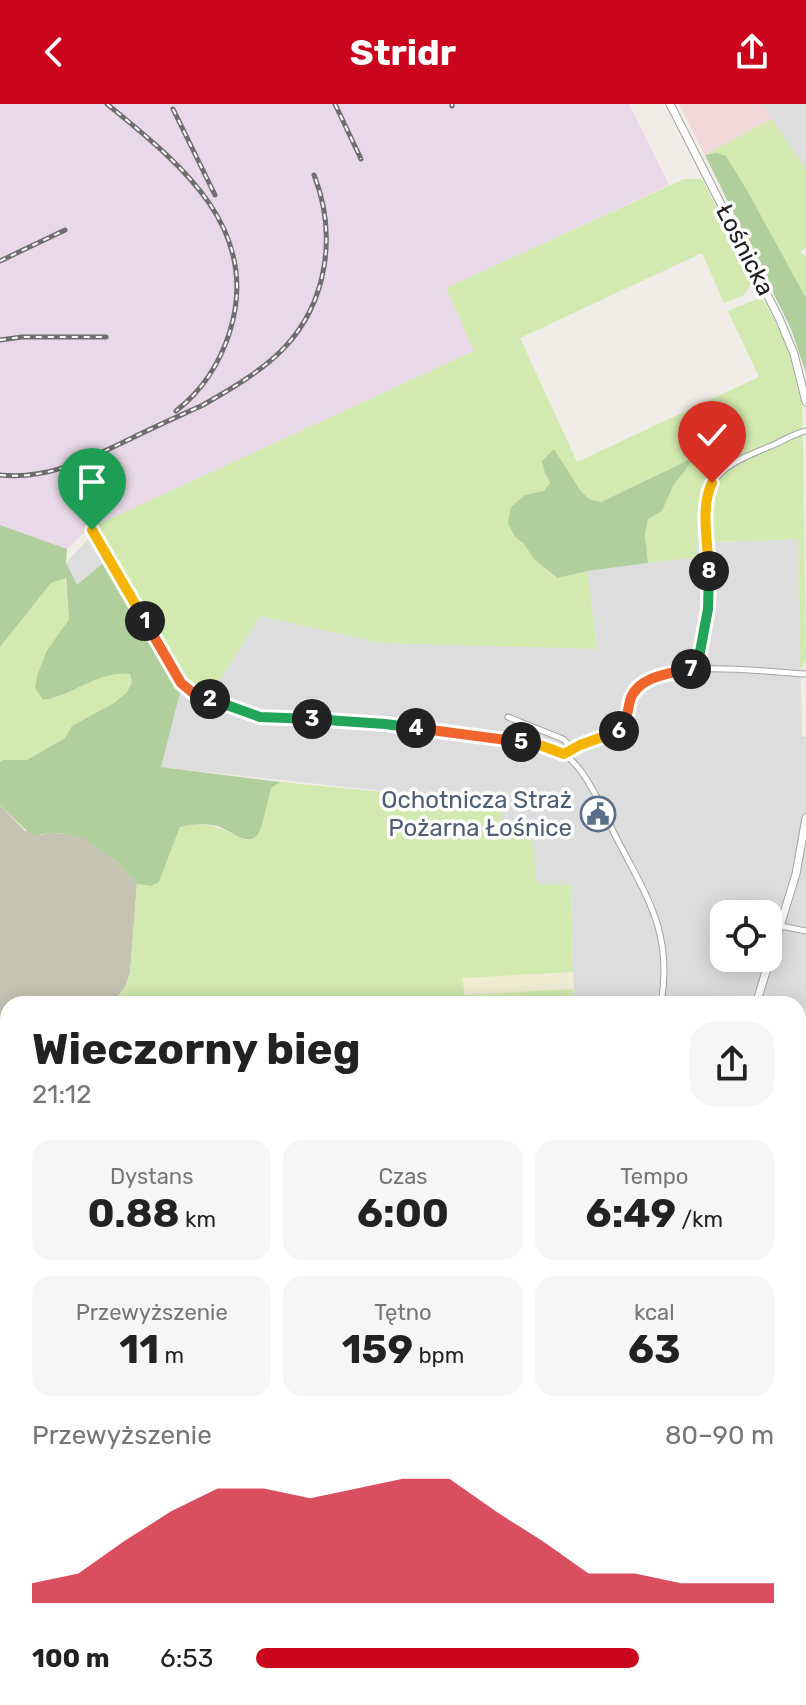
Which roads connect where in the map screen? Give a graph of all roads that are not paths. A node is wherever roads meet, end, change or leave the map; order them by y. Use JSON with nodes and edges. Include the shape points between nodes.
{"nodes":[{"id":1,"x":670,"y":104,"type":"edge"},
{"id":2,"x":806,"y":402,"type":"edge"},
{"id":3,"x":806,"y":431,"type":"edge"},
{"id":4,"x":92,"y":530,"type":"dead end"},
{"id":5,"x":697,"y":668,"type":"junction"},
{"id":6,"x":806,"y":674,"type":"edge"},
{"id":7,"x":508,"y":717,"type":"dead end"},
{"id":8,"x":573,"y":749,"type":"junction"},
{"id":9,"x":564,"y":754,"type":"junction"},
{"id":10,"x":806,"y":818,"type":"edge"},
{"id":11,"x":782,"y":923,"type":"edge"},
{"id":12,"x":782,"y":926,"type":"edge"},
{"id":13,"x":806,"y":931,"type":"edge"},
{"id":14,"x":766,"y":972,"type":"edge"},
{"id":15,"x":662,"y":996,"type":"edge"},
{"id":16,"x":759,"y":996,"type":"edge"}],
"edges":[{"from":1,"to":2,"type":"street","name":"Łośnicka","via":[[779,318]]},
{"from":3,"to":5,"type":"street","via":[[734,462],[707,493],[709,593]]},
{"from":4,"to":9,"type":"street","via":[[181,683],[193,693],[260,717],[385,724],[537,744]]},
{"from":5,"to":6,"type":"street"},
{"from":5,"to":8,"type":"street","via":[[641,685],[632,694],[621,729]]},
{"from":7,"to":8,"type":"street","via":[[563,739]]},
{"from":8,"to":9,"type":"street"},
{"from":9,"to":15,"type":"street","via":[[593,790],[649,900],[665,961]]},
{"from":10,"to":11,"type":"street"},
{"from":12,"to":13,"type":"street"},
{"from":14,"to":16,"type":"street"}]}
